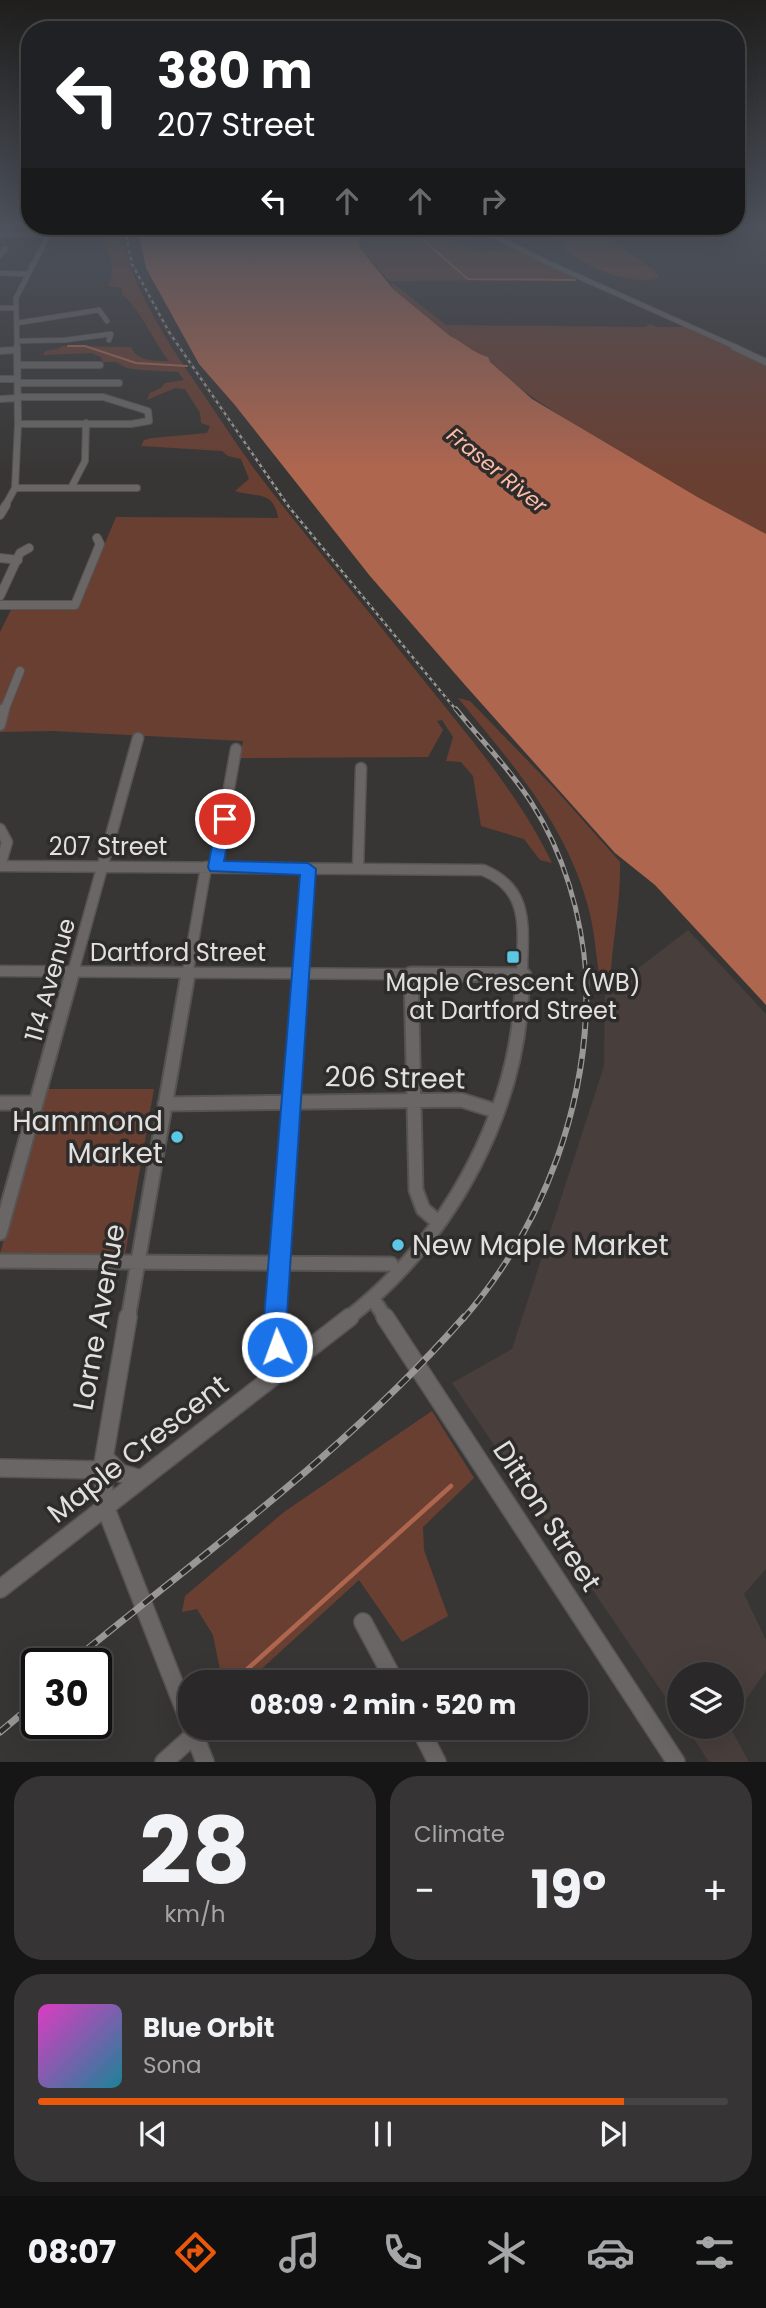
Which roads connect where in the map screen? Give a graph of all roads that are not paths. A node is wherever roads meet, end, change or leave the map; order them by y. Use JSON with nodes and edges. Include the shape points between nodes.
{"nodes":[{"id":1,"x":16,"y":308,"type":"edge"},
{"id":2,"x":649,"y":308,"type":"edge"},
{"id":3,"x":107,"y":321,"type":"dead end"},
{"id":4,"x":17,"y":323,"type":"junction"},
{"id":5,"x":109,"y":340,"type":"dead end"},
{"id":6,"x":17,"y":341,"type":"junction"},
{"id":7,"x":16,"y":350,"type":"junction"},
{"id":8,"x":0,"y":351,"type":"edge"},
{"id":9,"x":766,"y":362,"type":"edge"},
{"id":10,"x":17,"y":365,"type":"junction"},
{"id":11,"x":100,"y":365,"type":"dead end"},
{"id":12,"x":0,"y":379,"type":"edge"},
{"id":13,"x":17,"y":381,"type":"junction"},
{"id":14,"x":119,"y":383,"type":"dead end"},
{"id":15,"x":18,"y":397,"type":"junction"},
{"id":16,"x":0,"y":399,"type":"edge"},
{"id":17,"x":86,"y":423,"type":"junction"},
{"id":18,"x":18,"y":424,"type":"junction"},
{"id":19,"x":15,"y":488,"type":"junction"},
{"id":20,"x":71,"y":488,"type":"junction"},
{"id":21,"x":137,"y":488,"type":"dead end"},
{"id":22,"x":0,"y":514,"type":"edge"},
{"id":23,"x":97,"y":538,"type":"dead end"},
{"id":24,"x":29,"y":548,"type":"dead end"},
{"id":25,"x":0,"y":558,"type":"edge"},
{"id":26,"x":18,"y":559,"type":"junction"},
{"id":27,"x":0,"y":596,"type":"edge"},
{"id":28,"x":0,"y":605,"type":"edge"},
{"id":29,"x":20,"y":671,"type":"dead end"},
{"id":30,"x":0,"y":725,"type":"edge"},
{"id":31,"x":138,"y":738,"type":"dead end"},
{"id":32,"x":236,"y":748,"type":"dead end"},
{"id":33,"x":361,"y":768,"type":"dead end"},
{"id":34,"x":0,"y":829,"type":"edge"},
{"id":35,"x":0,"y":866,"type":"edge"},
{"id":36,"x":103,"y":867,"type":"junction"},
{"id":37,"x":211,"y":867,"type":"junction"},
{"id":38,"x":308,"y":869,"type":"junction"},
{"id":39,"x":358,"y":869,"type":"junction"},
{"id":40,"x":507,"y":882,"type":"joint"},
{"id":41,"x":0,"y":971,"type":"edge"},
{"id":42,"x":75,"y":972,"type":"junction"},
{"id":43,"x":188,"y":973,"type":"junction"},
{"id":44,"x":300,"y":974,"type":"junction"},
{"id":45,"x":411,"y":974,"type":"junction"},
{"id":46,"x":524,"y":975,"type":"junction"},
{"id":47,"x":414,"y":1100,"type":"junction"},
{"id":48,"x":290,"y":1102,"type":"junction"},
{"id":49,"x":0,"y":1103,"type":"edge"},
{"id":50,"x":36,"y":1103,"type":"junction"},
{"id":51,"x":165,"y":1104,"type":"junction"},
{"id":52,"x":496,"y":1111,"type":"junction"},
{"id":53,"x":439,"y":1223,"type":"junction"},
{"id":54,"x":0,"y":1233,"type":"edge"},
{"id":55,"x":0,"y":1261,"type":"edge"},
{"id":56,"x":137,"y":1262,"type":"junction"},
{"id":57,"x":280,"y":1262,"type":"junction"},
{"id":58,"x":391,"y":1264,"type":"dead end"},
{"id":59,"x":373,"y":1299,"type":"junction"},
{"id":60,"x":286,"y":1367,"type":"junction"},
{"id":61,"x":103,"y":1464,"type":"junction"},
{"id":62,"x":0,"y":1468,"type":"edge"},
{"id":63,"x":141,"y":1479,"type":"junction"},
{"id":64,"x":106,"y":1509,"type":"junction"},
{"id":65,"x":0,"y":1589,"type":"edge"},
{"id":66,"x":363,"y":1622,"type":"dead end"},
{"id":67,"x":389,"y":1670,"type":"edge"},
{"id":68,"x":178,"y":1694,"type":"edge"},
{"id":69,"x":188,"y":1740,"type":"edge"},
{"id":70,"x":196,"y":1740,"type":"edge"},
{"id":71,"x":426,"y":1740,"type":"edge"},
{"id":72,"x":164,"y":1762,"type":"edge"},
{"id":73,"x":205,"y":1762,"type":"edge"},
{"id":74,"x":437,"y":1762,"type":"edge"},
{"id":75,"x":676,"y":1762,"type":"edge"}],
"edges":[{"from":1,"to":4,"type":"street"},
{"from":2,"to":9,"type":"street"},
{"from":3,"to":4,"type":"street","via":[[99,310]]},
{"from":4,"to":6,"type":"street"},
{"from":5,"to":6,"type":"street","via":[[111,334]]},
{"from":6,"to":7,"type":"street"},
{"from":7,"to":8,"type":"street"},
{"from":7,"to":10,"type":"street"},
{"from":10,"to":11,"type":"street"},
{"from":10,"to":13,"type":"street"},
{"from":12,"to":13,"type":"street"},
{"from":13,"to":14,"type":"street"},
{"from":13,"to":15,"type":"street"},
{"from":15,"to":16,"type":"street"},
{"from":15,"to":17,"type":"street","via":[[103,397],[148,411],[145,423]]},
{"from":15,"to":18,"type":"street"},
{"from":17,"to":18,"type":"street"},
{"from":17,"to":20,"type":"street","via":[[85,461]]},
{"from":18,"to":19,"type":"street"},
{"from":19,"to":20,"type":"street"},
{"from":19,"to":22,"type":"street"},
{"from":20,"to":21,"type":"street"},
{"from":23,"to":28,"type":"street","via":[[100,544],[75,605]]},
{"from":24,"to":26,"type":"street"},
{"from":25,"to":26,"type":"street"},
{"from":26,"to":27,"type":"street"},
{"from":29,"to":30,"type":"street"},
{"from":31,"to":36,"type":"street","name":"114 Avenue"},
{"from":32,"to":37,"type":"street","name":"Lorne Avenue"},
{"from":33,"to":39,"type":"street"},
{"from":34,"to":35,"type":"street","via":[[7,842]]},
{"from":35,"to":36,"type":"street","name":"207 Street"},
{"from":36,"to":37,"type":"street","name":"207 Street"},
{"from":36,"to":42,"type":"street","name":"114 Avenue"},
{"from":37,"to":38,"type":"street","name":"207 Street"},
{"from":37,"to":43,"type":"street","name":"Lorne Avenue"},
{"from":38,"to":39,"type":"street","name":"207 Street"},
{"from":38,"to":44,"type":"street"},
{"from":39,"to":40,"type":"street","name":"207 Street","via":[[477,869]]},
{"from":40,"to":46,"type":"street","name":"Maple Crescent","via":[[520,901]]},
{"from":41,"to":42,"type":"street","name":"Dartford Street"},
{"from":42,"to":43,"type":"street","name":"Dartford Street"},
{"from":42,"to":50,"type":"street","name":"114 Avenue"},
{"from":43,"to":44,"type":"street","name":"Dartford Street"},
{"from":43,"to":51,"type":"street","name":"Lorne Avenue"},
{"from":44,"to":45,"type":"street","name":"Dartford Street"},
{"from":44,"to":48,"type":"street"},
{"from":45,"to":46,"type":"street","name":"Dartford Street"},
{"from":45,"to":47,"type":"street"},
{"from":46,"to":52,"type":"street","name":"Maple Crescent","via":[[516,1034]]},
{"from":47,"to":48,"type":"street","name":"206 Street"},
{"from":47,"to":52,"type":"street","name":"206 Street","via":[[461,1100]]},
{"from":47,"to":53,"type":"street","via":[[416,1190],[423,1209]]},
{"from":48,"to":51,"type":"street","name":"206 Street"},
{"from":48,"to":57,"type":"street"},
{"from":49,"to":50,"type":"street"},
{"from":50,"to":54,"type":"street","name":"114 Avenue"},
{"from":51,"to":56,"type":"street","name":"Lorne Avenue"},
{"from":52,"to":53,"type":"street","name":"Maple Crescent"},
{"from":53,"to":59,"type":"street","name":"Maple Crescent"},
{"from":55,"to":56,"type":"street"},
{"from":56,"to":57,"type":"street"},
{"from":56,"to":61,"type":"street","name":"Lorne Avenue"},
{"from":57,"to":58,"type":"street"},
{"from":57,"to":60,"type":"street","via":[[275,1330]]},
{"from":59,"to":60,"type":"street","name":"Maple Crescent"},
{"from":59,"to":75,"type":"street","name":"Ditton Street"},
{"from":60,"to":63,"type":"street","name":"Maple Crescent"},
{"from":61,"to":62,"type":"street"},
{"from":61,"to":63,"type":"street"},
{"from":61,"to":64,"type":"street","name":"Lorne Avenue"},
{"from":63,"to":64,"type":"street","name":"Maple Crescent"},
{"from":64,"to":65,"type":"street","name":"Maple Crescent"},
{"from":64,"to":68,"type":"street","name":"Lorne Avenue"},
{"from":66,"to":67,"type":"street"},
{"from":69,"to":72,"type":"street"},
{"from":70,"to":73,"type":"street","name":"Lorne Avenue"},
{"from":71,"to":74,"type":"street"}]}
